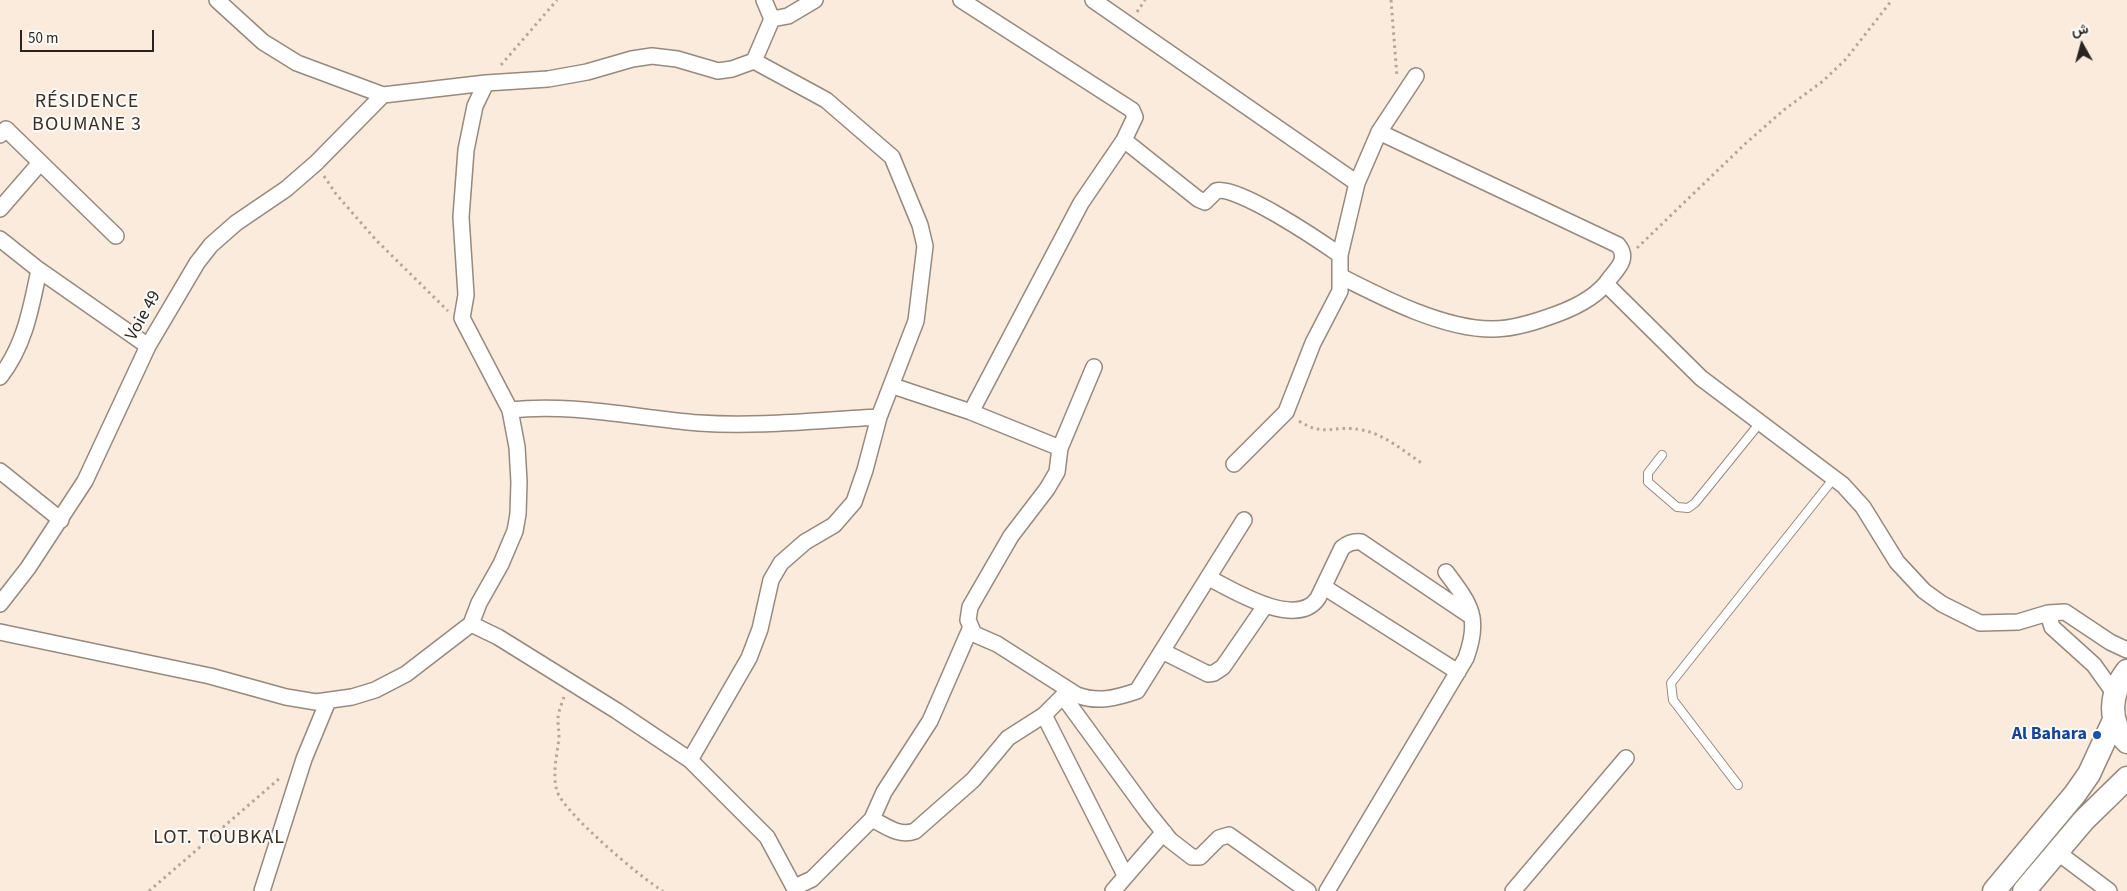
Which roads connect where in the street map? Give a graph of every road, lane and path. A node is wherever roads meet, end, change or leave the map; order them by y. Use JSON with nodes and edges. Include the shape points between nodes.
{"nodes":[{"id":1,"x":218,"y":0,"type":"edge"},
{"id":2,"x":557,"y":0,"type":"edge"},
{"id":3,"x":764,"y":0,"type":"edge"},
{"id":4,"x":815,"y":0,"type":"edge"},
{"id":5,"x":961,"y":0,"type":"edge"},
{"id":6,"x":1093,"y":0,"type":"edge"},
{"id":7,"x":1391,"y":0,"type":"edge"},
{"id":8,"x":1892,"y":0,"type":"edge"},
{"id":9,"x":772,"y":19,"type":"junction"},
{"id":10,"x":754,"y":60,"type":"junction"},
{"id":11,"x":1416,"y":76,"type":"dead end"},
{"id":12,"x":486,"y":83,"type":"junction"},
{"id":13,"x":383,"y":95,"type":"junction"},
{"id":14,"x":1399,"y":103,"type":"junction"},
{"id":15,"x":1379,"y":132,"type":"junction"},
{"id":16,"x":0,"y":135,"type":"edge"},
{"id":17,"x":1124,"y":140,"type":"junction"},
{"id":18,"x":40,"y":163,"type":"junction"},
{"id":19,"x":316,"y":163,"type":"junction"},
{"id":20,"x":1357,"y":183,"type":"junction"},
{"id":21,"x":0,"y":209,"type":"edge"},
{"id":22,"x":116,"y":236,"type":"dead end"},
{"id":23,"x":0,"y":239,"type":"edge"},
{"id":24,"x":1340,"y":255,"type":"junction"},
{"id":25,"x":1623,"y":261,"type":"junction"},
{"id":26,"x":39,"y":270,"type":"junction"},
{"id":27,"x":1340,"y":276,"type":"junction"},
{"id":28,"x":1606,"y":284,"type":"junction"},
{"id":29,"x":462,"y":318,"type":"junction"},
{"id":30,"x":148,"y":346,"type":"junction"},
{"id":31,"x":1094,"y":367,"type":"dead end"},
{"id":32,"x":0,"y":377,"type":"edge"},
{"id":33,"x":892,"y":386,"type":"junction"},
{"id":34,"x":510,"y":410,"type":"junction"},
{"id":35,"x":972,"y":412,"type":"junction"},
{"id":36,"x":1286,"y":412,"type":"junction"},
{"id":37,"x":878,"y":417,"type":"junction"},
{"id":38,"x":1759,"y":424,"type":"junction"},
{"id":39,"x":1060,"y":448,"type":"junction"},
{"id":40,"x":1662,"y":454,"type":"dead end"},
{"id":41,"x":1234,"y":464,"type":"dead end"},
{"id":42,"x":1424,"y":464,"type":"dead end"},
{"id":43,"x":0,"y":471,"type":"edge"},
{"id":44,"x":1834,"y":478,"type":"junction"},
{"id":45,"x":61,"y":520,"type":"junction"},
{"id":46,"x":1244,"y":520,"type":"dead end"},
{"id":47,"x":1446,"y":572,"type":"dead end"},
{"id":48,"x":1209,"y":578,"type":"junction"},
{"id":49,"x":1324,"y":587,"type":"junction"},
{"id":50,"x":0,"y":604,"type":"edge"},
{"id":51,"x":1265,"y":606,"type":"junction"},
{"id":52,"x":2048,"y":613,"type":"junction"},
{"id":53,"x":1472,"y":617,"type":"junction"},
{"id":54,"x":471,"y":624,"type":"junction"},
{"id":55,"x":971,"y":627,"type":"junction"},
{"id":56,"x":0,"y":632,"type":"edge"},
{"id":57,"x":2127,"y":650,"type":"edge"},
{"id":58,"x":1162,"y":651,"type":"junction"},
{"id":59,"x":2127,"y":671,"type":"edge"},
{"id":60,"x":1458,"y":672,"type":"junction"},
{"id":61,"x":568,"y":682,"type":"junction"},
{"id":62,"x":1066,"y":693,"type":"junction"},
{"id":63,"x":2114,"y":693,"type":"junction"},
{"id":64,"x":328,"y":701,"type":"junction"},
{"id":65,"x":1044,"y":715,"type":"junction"},
{"id":66,"x":2114,"y":720,"type":"junction"},
{"id":67,"x":2127,"y":742,"type":"edge"},
{"id":68,"x":1626,"y":758,"type":"dead end"},
{"id":69,"x":304,"y":759,"type":"junction"},
{"id":70,"x":690,"y":760,"type":"junction"},
{"id":71,"x":2127,"y":778,"type":"edge"},
{"id":72,"x":1738,"y":785,"type":"dead end"},
{"id":73,"x":872,"y":819,"type":"junction"},
{"id":74,"x":1164,"y":832,"type":"junction"},
{"id":75,"x":2057,"y":852,"type":"junction"},
{"id":76,"x":1125,"y":875,"type":"junction"},
{"id":77,"x":795,"y":889,"type":"edge"},
{"id":78,"x":149,"y":891,"type":"edge"},
{"id":79,"x":262,"y":891,"type":"edge"},
{"id":80,"x":663,"y":891,"type":"edge"},
{"id":81,"x":1113,"y":891,"type":"edge"},
{"id":82,"x":1308,"y":891,"type":"edge"},
{"id":83,"x":1327,"y":891,"type":"edge"},
{"id":84,"x":1513,"y":891,"type":"edge"},
{"id":85,"x":1994,"y":891,"type":"edge"},
{"id":86,"x":2024,"y":891,"type":"edge"},
{"id":87,"x":2109,"y":891,"type":"edge"}],
"edges":[{"from":1,"to":13,"type":"street","via":[[263,42],[297,63]]},
{"from":2,"to":12,"type":"path"},
{"from":3,"to":9,"type":"street"},
{"from":4,"to":9,"type":"street","via":[[788,16]]},
{"from":5,"to":17,"type":"street","via":[[1132,110],[1135,117]]},
{"from":6,"to":20,"type":"street"},
{"from":7,"to":14,"type":"path"},
{"from":8,"to":25,"type":"path","via":[[1829,76],[1784,109],[1746,143]]},
{"from":9,"to":10,"type":"street"},
{"from":10,"to":12,"type":"street","via":[[718,71],[677,59],[652,56],[548,79]]},
{"from":10,"to":33,"type":"street","via":[[826,100],[892,157],[920,225],[925,246],[916,321]]},
{"from":11,"to":14,"type":"street"},
{"from":12,"to":13,"type":"street"},
{"from":12,"to":29,"type":"street","via":[[475,106],[466,150],[461,217],[466,295]]},
{"from":13,"to":19,"type":"street","name":"Voie 49"},
{"from":14,"to":15,"type":"street"},
{"from":15,"to":20,"type":"street"},
{"from":15,"to":25,"type":"street","via":[[1618,245]]},
{"from":16,"to":18,"type":"street","via":[[6,129]]},
{"from":17,"to":24,"type":"street","via":[[1198,199],[1206,202],[1216,191],[1230,191],[1294,225]]},
{"from":17,"to":35,"type":"street","via":[[1081,203]]},
{"from":18,"to":21,"type":"street"},
{"from":18,"to":22,"type":"street"},
{"from":19,"to":29,"type":"path","via":[[336,194],[376,240],[445,309]]},
{"from":19,"to":30,"type":"street","name":"Voie 49","via":[[211,245],[182,286]]},
{"from":20,"to":24,"type":"street"},
{"from":23,"to":26,"type":"street"},
{"from":24,"to":27,"type":"street"},
{"from":25,"to":28,"type":"street"},
{"from":26,"to":30,"type":"street"},
{"from":26,"to":32,"type":"street","via":[[21,343]]},
{"from":27,"to":28,"type":"street","via":[[1425,315],[1494,329],[1541,320],[1563,312]]},
{"from":27,"to":36,"type":"street","via":[[1340,291],[1313,343]]},
{"from":28,"to":38,"type":"street","via":[[1701,378]]},
{"from":29,"to":34,"type":"street"},
{"from":30,"to":45,"type":"street","name":"Voie 49","via":[[86,481]]},
{"from":31,"to":39,"type":"street"},
{"from":33,"to":35,"type":"street"},
{"from":33,"to":37,"type":"street"},
{"from":34,"to":37,"type":"street","via":[[546,407],[700,423]]},
{"from":34,"to":54,"type":"street","via":[[517,447],[518,514],[510,544]]},
{"from":35,"to":39,"type":"street"},
{"from":36,"to":41,"type":"street"},
{"from":36,"to":42,"type":"path","via":[[1315,430],[1351,428],[1371,432]]},
{"from":37,"to":70,"type":"street","via":[[854,502],[834,525],[805,542],[781,563],[772,580],[749,658]]},
{"from":38,"to":40,"type":"lane","via":[[1688,508],[1678,507],[1648,482],[1648,473]]},
{"from":38,"to":44,"type":"street"},
{"from":39,"to":55,"type":"street","via":[[1057,472],[1011,536],[970,607],[968,620]]},
{"from":43,"to":45,"type":"street"},
{"from":44,"to":52,"type":"street","via":[[1863,507],[1909,576],[1942,604],[1980,623],[2018,622]]},
{"from":44,"to":72,"type":"lane","via":[[1671,684],[1673,700]]},
{"from":45,"to":50,"type":"street","name":"Voie 49"},
{"from":46,"to":48,"type":"street"},
{"from":47,"to":53,"type":"street","via":[[1471,608]]},
{"from":48,"to":51,"type":"street"},
{"from":48,"to":58,"type":"street"},
{"from":49,"to":51,"type":"street","via":[[1316,602],[1309,607]]},
{"from":49,"to":53,"type":"street","via":[[1342,548],[1352,542],[1361,542]]},
{"from":49,"to":60,"type":"street"},
{"from":51,"to":58,"type":"street","via":[[1223,668],[1214,673],[1208,674]]},
{"from":52,"to":57,"type":"street","via":[[2065,612]]},
{"from":52,"to":63,"type":"street","via":[[2052,627],[2094,665]]},
{"from":53,"to":60,"type":"street","via":[[1471,646]]},
{"from":54,"to":61,"type":"street","via":[[498,637]]},
{"from":54,"to":64,"type":"street","via":[[406,674],[375,690]]},
{"from":55,"to":62,"type":"street","via":[[974,634],[996,644]]},
{"from":55,"to":73,"type":"street","via":[[930,721],[884,792]]},
{"from":56,"to":64,"type":"street","via":[[210,676],[300,700]]},
{"from":58,"to":62,"type":"street","via":[[1137,691],[1113,699],[1088,699]]},
{"from":59,"to":63,"type":"main road"},
{"from":60,"to":83,"type":"street"},
{"from":61,"to":70,"type":"street","via":[[617,710]]},
{"from":61,"to":80,"type":"path","via":[[558,718],[554,778],[558,794],[569,809],[632,869]]},
{"from":62,"to":65,"type":"street"},
{"from":62,"to":74,"type":"street"},
{"from":63,"to":66,"type":"main road"},
{"from":64,"to":69,"type":"street"},
{"from":65,"to":73,"type":"street","via":[[1008,738],[974,780],[915,831],[907,834],[898,832]]},
{"from":65,"to":76,"type":"street"},
{"from":66,"to":67,"type":"main road"},
{"from":66,"to":85,"type":"main road","via":[[2089,774],[2075,794]]},
{"from":68,"to":84,"type":"street"},
{"from":69,"to":78,"type":"path"},
{"from":69,"to":79,"type":"street"},
{"from":70,"to":77,"type":"street","via":[[767,837]]},
{"from":71,"to":75,"type":"main road"},
{"from":73,"to":77,"type":"street","via":[[812,879]]},
{"from":74,"to":76,"type":"street"},
{"from":74,"to":82,"type":"street","via":[[1194,858],[1200,857],[1222,836],[1233,837]]},
{"from":75,"to":86,"type":"main road"},
{"from":75,"to":87,"type":"street"},
{"from":76,"to":81,"type":"street"}]}
